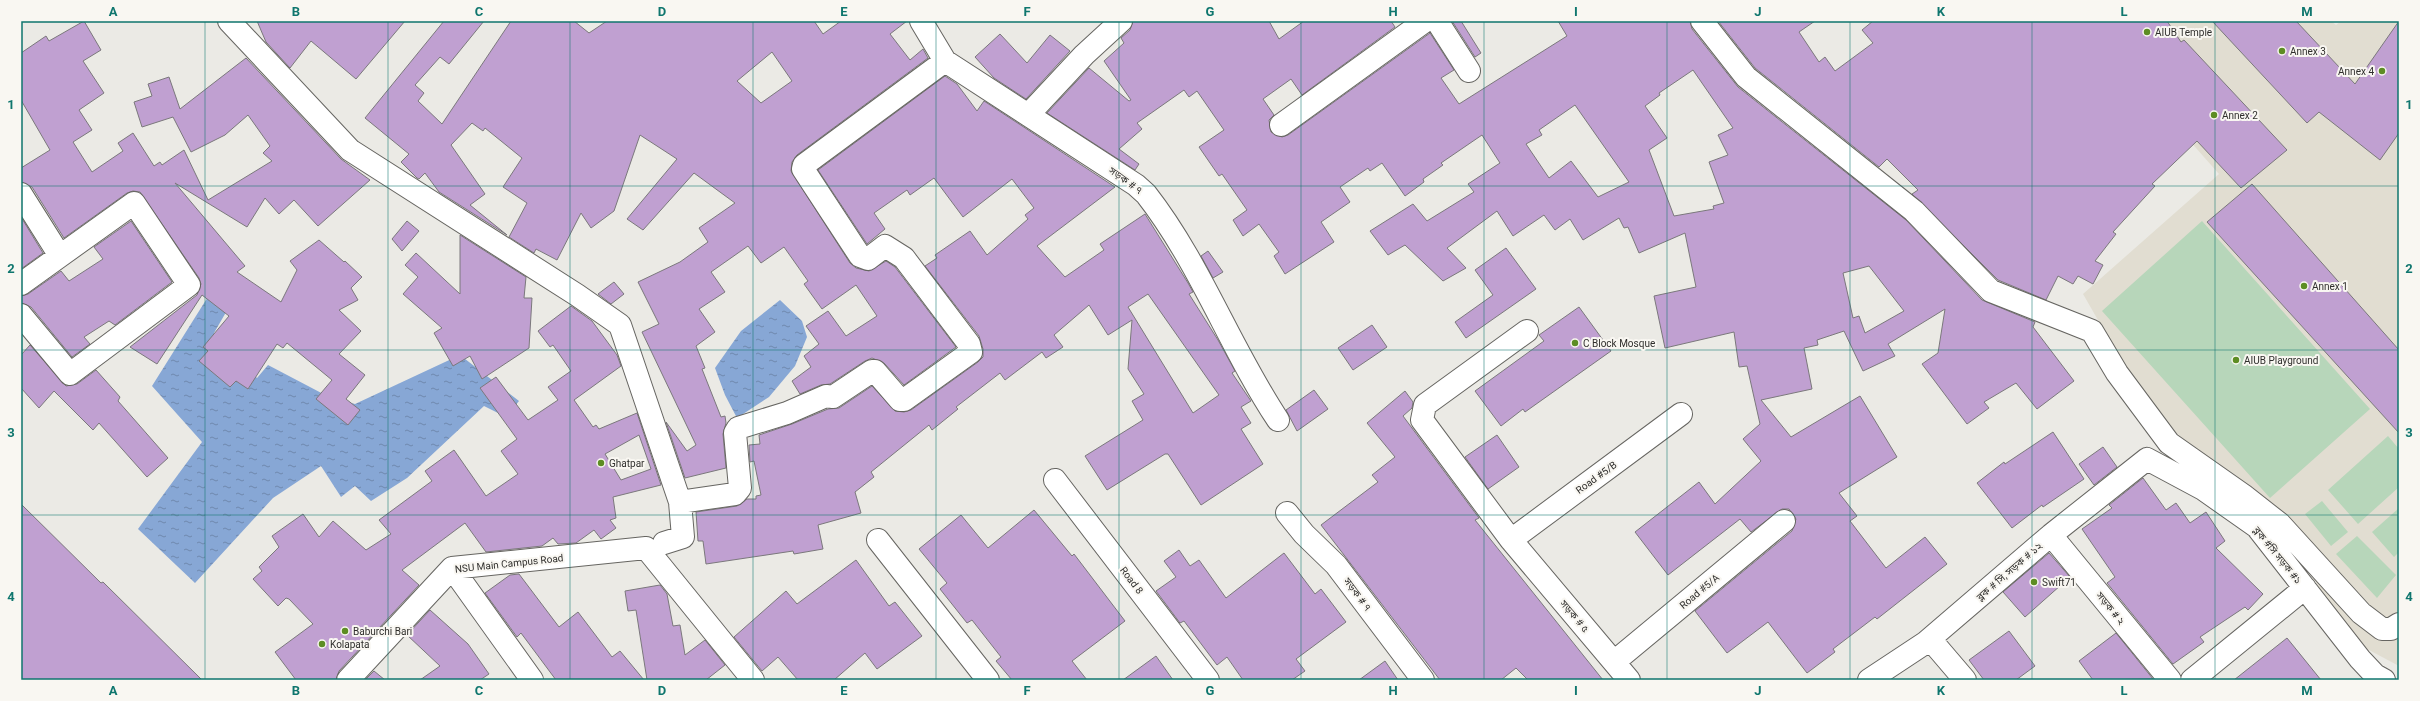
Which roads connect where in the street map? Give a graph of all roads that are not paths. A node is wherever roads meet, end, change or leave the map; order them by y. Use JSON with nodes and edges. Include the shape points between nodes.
{"nodes":[{"id":1,"x":229,"y":21,"type":"edge"},
{"id":2,"x":921,"y":21,"type":"edge"},
{"id":3,"x":1121,"y":21,"type":"edge"},
{"id":4,"x":1425,"y":21,"type":"edge"},
{"id":5,"x":1436,"y":21,"type":"edge"},
{"id":6,"x":1702,"y":21,"type":"edge"},
{"id":7,"x":946,"y":61,"type":"junction"},
{"id":8,"x":1469,"y":71,"type":"dead end"},
{"id":9,"x":1029,"y":114,"type":"junction"},
{"id":10,"x":1281,"y":126,"type":"dead end"},
{"id":11,"x":21,"y":194,"type":"edge"},
{"id":12,"x":60,"y":256,"type":"junction"},
{"id":13,"x":21,"y":284,"type":"edge"},
{"id":14,"x":21,"y":315,"type":"edge"},
{"id":15,"x":1527,"y":332,"type":"dead end"},
{"id":16,"x":1681,"y":414,"type":"dead end"},
{"id":17,"x":1278,"y":420,"type":"dead end"},
{"id":18,"x":2147,"y":459,"type":"joint"},
{"id":19,"x":1056,"y":480,"type":"dead end"},
{"id":20,"x":680,"y":502,"type":"junction"},
{"id":21,"x":1287,"y":513,"type":"dead end"},
{"id":22,"x":1784,"y":521,"type":"dead end"},
{"id":23,"x":2051,"y":535,"type":"junction"},
{"id":24,"x":878,"y":540,"type":"dead end"},
{"id":25,"x":655,"y":545,"type":"junction"},
{"id":26,"x":1516,"y":546,"type":"junction"},
{"id":27,"x":452,"y":568,"type":"junction"},
{"id":28,"x":2305,"y":588,"type":"junction"},
{"id":29,"x":2399,"y":624,"type":"edge"},
{"id":30,"x":1930,"y":639,"type":"junction"},
{"id":31,"x":1614,"y":662,"type":"junction"},
{"id":32,"x":348,"y":680,"type":"edge"},
{"id":33,"x":532,"y":680,"type":"edge"},
{"id":34,"x":753,"y":680,"type":"edge"},
{"id":35,"x":988,"y":680,"type":"edge"},
{"id":36,"x":1208,"y":680,"type":"edge"},
{"id":37,"x":1423,"y":680,"type":"edge"},
{"id":38,"x":1629,"y":680,"type":"edge"},
{"id":39,"x":1869,"y":680,"type":"edge"},
{"id":40,"x":1965,"y":680,"type":"edge"},
{"id":41,"x":2170,"y":680,"type":"edge"},
{"id":42,"x":2192,"y":680,"type":"edge"},
{"id":43,"x":2384,"y":680,"type":"edge"}],
"edges":[{"from":1,"to":20,"type":"street","via":[[350,150],[576,294],[620,325]]},
{"from":2,"to":7,"type":"street","name":"সড়ক # ৭"},
{"from":3,"to":9,"type":"street","via":[[1084,55]]},
{"from":4,"to":10,"type":"street"},
{"from":5,"to":8,"type":"street"},
{"from":6,"to":29,"type":"street","via":[[1746,77],[1914,211],[1990,291],[2092,331],[2117,373],[2169,443],[2243,494],[2280,524],[2360,613],[2382,629],[2391,629]]},
{"from":7,"to":9,"type":"street","name":"সড়ক # ৭"},
{"from":7,"to":20,"type":"street","via":[[804,165],[803,169],[860,256],[868,259],[885,246],[904,258],[969,344],[971,352],[904,400],[900,400],[875,371],[872,371],[835,396],[828,396],[787,414],[738,428],[736,433],[740,488],[735,494]]},
{"from":9,"to":17,"type":"street","name":"সড়ক # ৭","via":[[1146,194],[1195,268],[1255,386]]},
{"from":11,"to":12,"type":"street"},
{"from":12,"to":13,"type":"street"},
{"from":12,"to":14,"type":"street","via":[[134,203],[189,284],[70,374]]},
{"from":15,"to":26,"type":"street","name":"সড়ক # ৫","via":[[1425,405],[1422,412],[1422,420],[1428,430]]},
{"from":16,"to":26,"type":"street","name":"Road #5/B"},
{"from":18,"to":23,"type":"street","name":"ব্লক # সি, সড়ক # ১২"},
{"from":18,"to":28,"type":"street","name":"ব্লক #সি সড়ক #১","via":[[2203,489],[2257,527]]},
{"from":19,"to":36,"type":"street","name":"Road 8"},
{"from":20,"to":25,"type":"street","name":"NSU Main Campus Road","via":[[683,537]]},
{"from":21,"to":37,"type":"street","name":"সড়ক # ৭","via":[[1304,534],[1336,565]]},
{"from":22,"to":31,"type":"street","name":"Road #5/A"},
{"from":23,"to":30,"type":"street","name":"ব্লক # সি, সড়ক # ১২"},
{"from":23,"to":41,"type":"street","name":"সড়ক # ২"},
{"from":24,"to":35,"type":"street"},
{"from":25,"to":27,"type":"street","name":"NSU Main Campus Road"},
{"from":25,"to":34,"type":"street"},
{"from":26,"to":31,"type":"street","name":"সড়ক # ৫"},
{"from":27,"to":32,"type":"street","name":"NSU Main Campus Road"},
{"from":27,"to":33,"type":"street"},
{"from":28,"to":42,"type":"street"},
{"from":28,"to":43,"type":"street","name":"ব্লক #সি সড়ক #১","via":[[2360,659],[2375,675]]},
{"from":30,"to":39,"type":"street","name":"ব্লক # সি, সড়ক # ১২"},
{"from":30,"to":40,"type":"street"},
{"from":31,"to":38,"type":"street","name":"সড়ক # ৫"}]}
